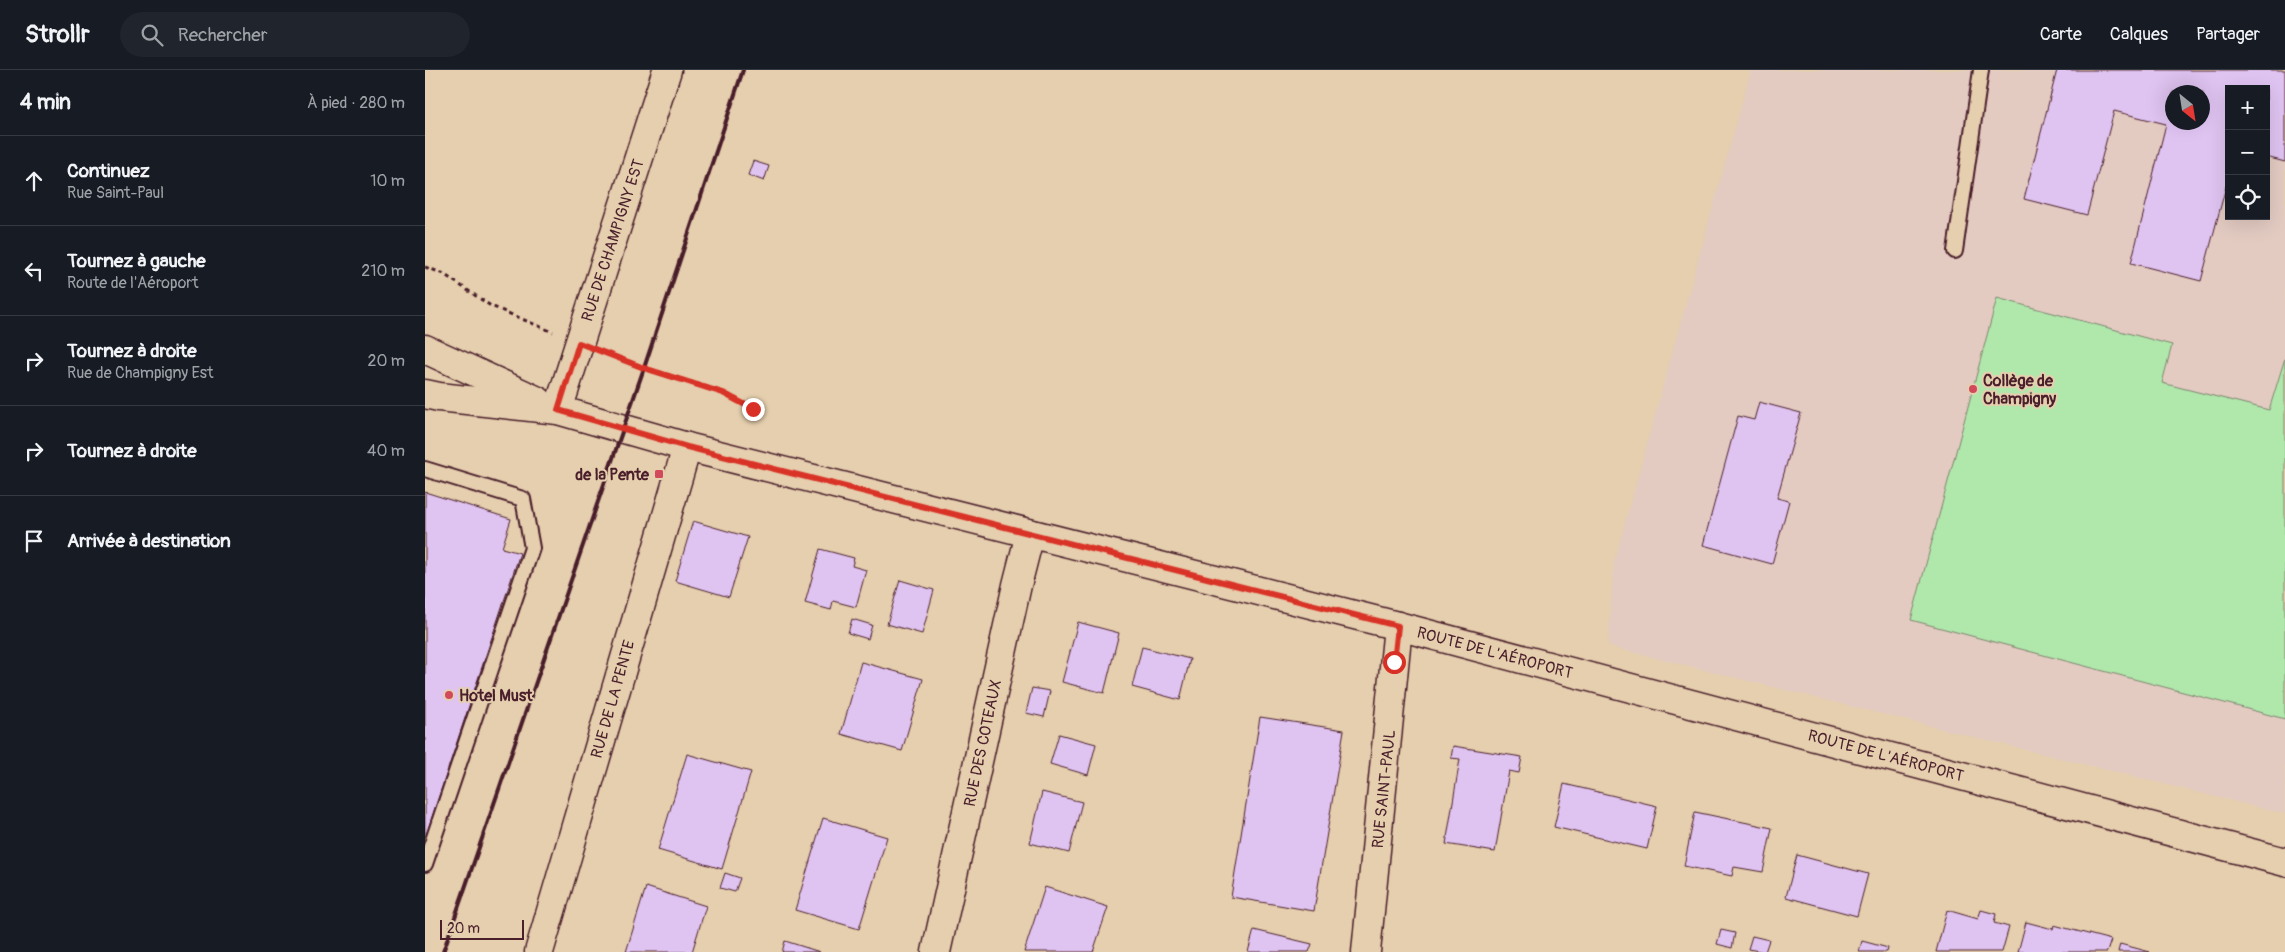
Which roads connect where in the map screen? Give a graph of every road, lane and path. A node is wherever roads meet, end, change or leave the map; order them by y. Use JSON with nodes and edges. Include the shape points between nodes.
{"nodes":[{"id":1,"x":667,"y":70,"type":"edge"},
{"id":2,"x":1981,"y":70,"type":"edge"},
{"id":3,"x":1955,"y":251,"type":"dead end"},
{"id":4,"x":425,"y":268,"type":"edge"},
{"id":5,"x":579,"y":343,"type":"junction"},
{"id":6,"x":425,"y":349,"type":"edge"},
{"id":7,"x":425,"y":394,"type":"edge"},
{"id":8,"x":753,"y":409,"type":"dead end"},
{"id":9,"x":558,"y":410,"type":"junction"},
{"id":10,"x":687,"y":447,"type":"junction"},
{"id":11,"x":425,"y":469,"type":"edge"},
{"id":12,"x":1030,"y":534,"type":"junction"},
{"id":13,"x":1398,"y":626,"type":"junction"},
{"id":14,"x":2285,"y":862,"type":"edge"},
{"id":15,"x":425,"y":864,"type":"edge"},
{"id":16,"x":539,"y":952,"type":"edge"},
{"id":17,"x":936,"y":952,"type":"edge"},
{"id":18,"x":1367,"y":952,"type":"edge"}],
"edges":[{"from":1,"to":5,"type":"main road","name":"RUE DE CHAMPIGNY EST"},
{"from":2,"to":3,"type":"lane"},
{"from":4,"to":5,"type":"path","via":[[442,273],[491,306]]},
{"from":5,"to":8,"type":"path","via":[[723,393]]},
{"from":5,"to":9,"type":"main road","name":"RUE DE CHAMPIGNY EST"},
{"from":6,"to":9,"type":"main road","name":"ROUTE DE L'AÉROPORT"},
{"from":7,"to":9,"type":"main road","name":"ROUTE DE L'AÉROPORT"},
{"from":9,"to":10,"type":"main road","name":"ROUTE DE L'AÉROPORT"},
{"from":10,"to":12,"type":"main road","name":"ROUTE DE L'AÉROPORT"},
{"from":10,"to":16,"type":"main road","name":"RUE DE LA PENTE"},
{"from":11,"to":15,"type":"lane","via":[[523,499],[532,548]]},
{"from":12,"to":13,"type":"main road","name":"ROUTE DE L'AÉROPORT"},
{"from":12,"to":17,"type":"main road","name":"RUE DES COTEAUX"},
{"from":13,"to":14,"type":"main road","name":"ROUTE DE L'AÉROPORT"},
{"from":13,"to":18,"type":"main road","name":"RUE SAINT-PAUL"}]}
